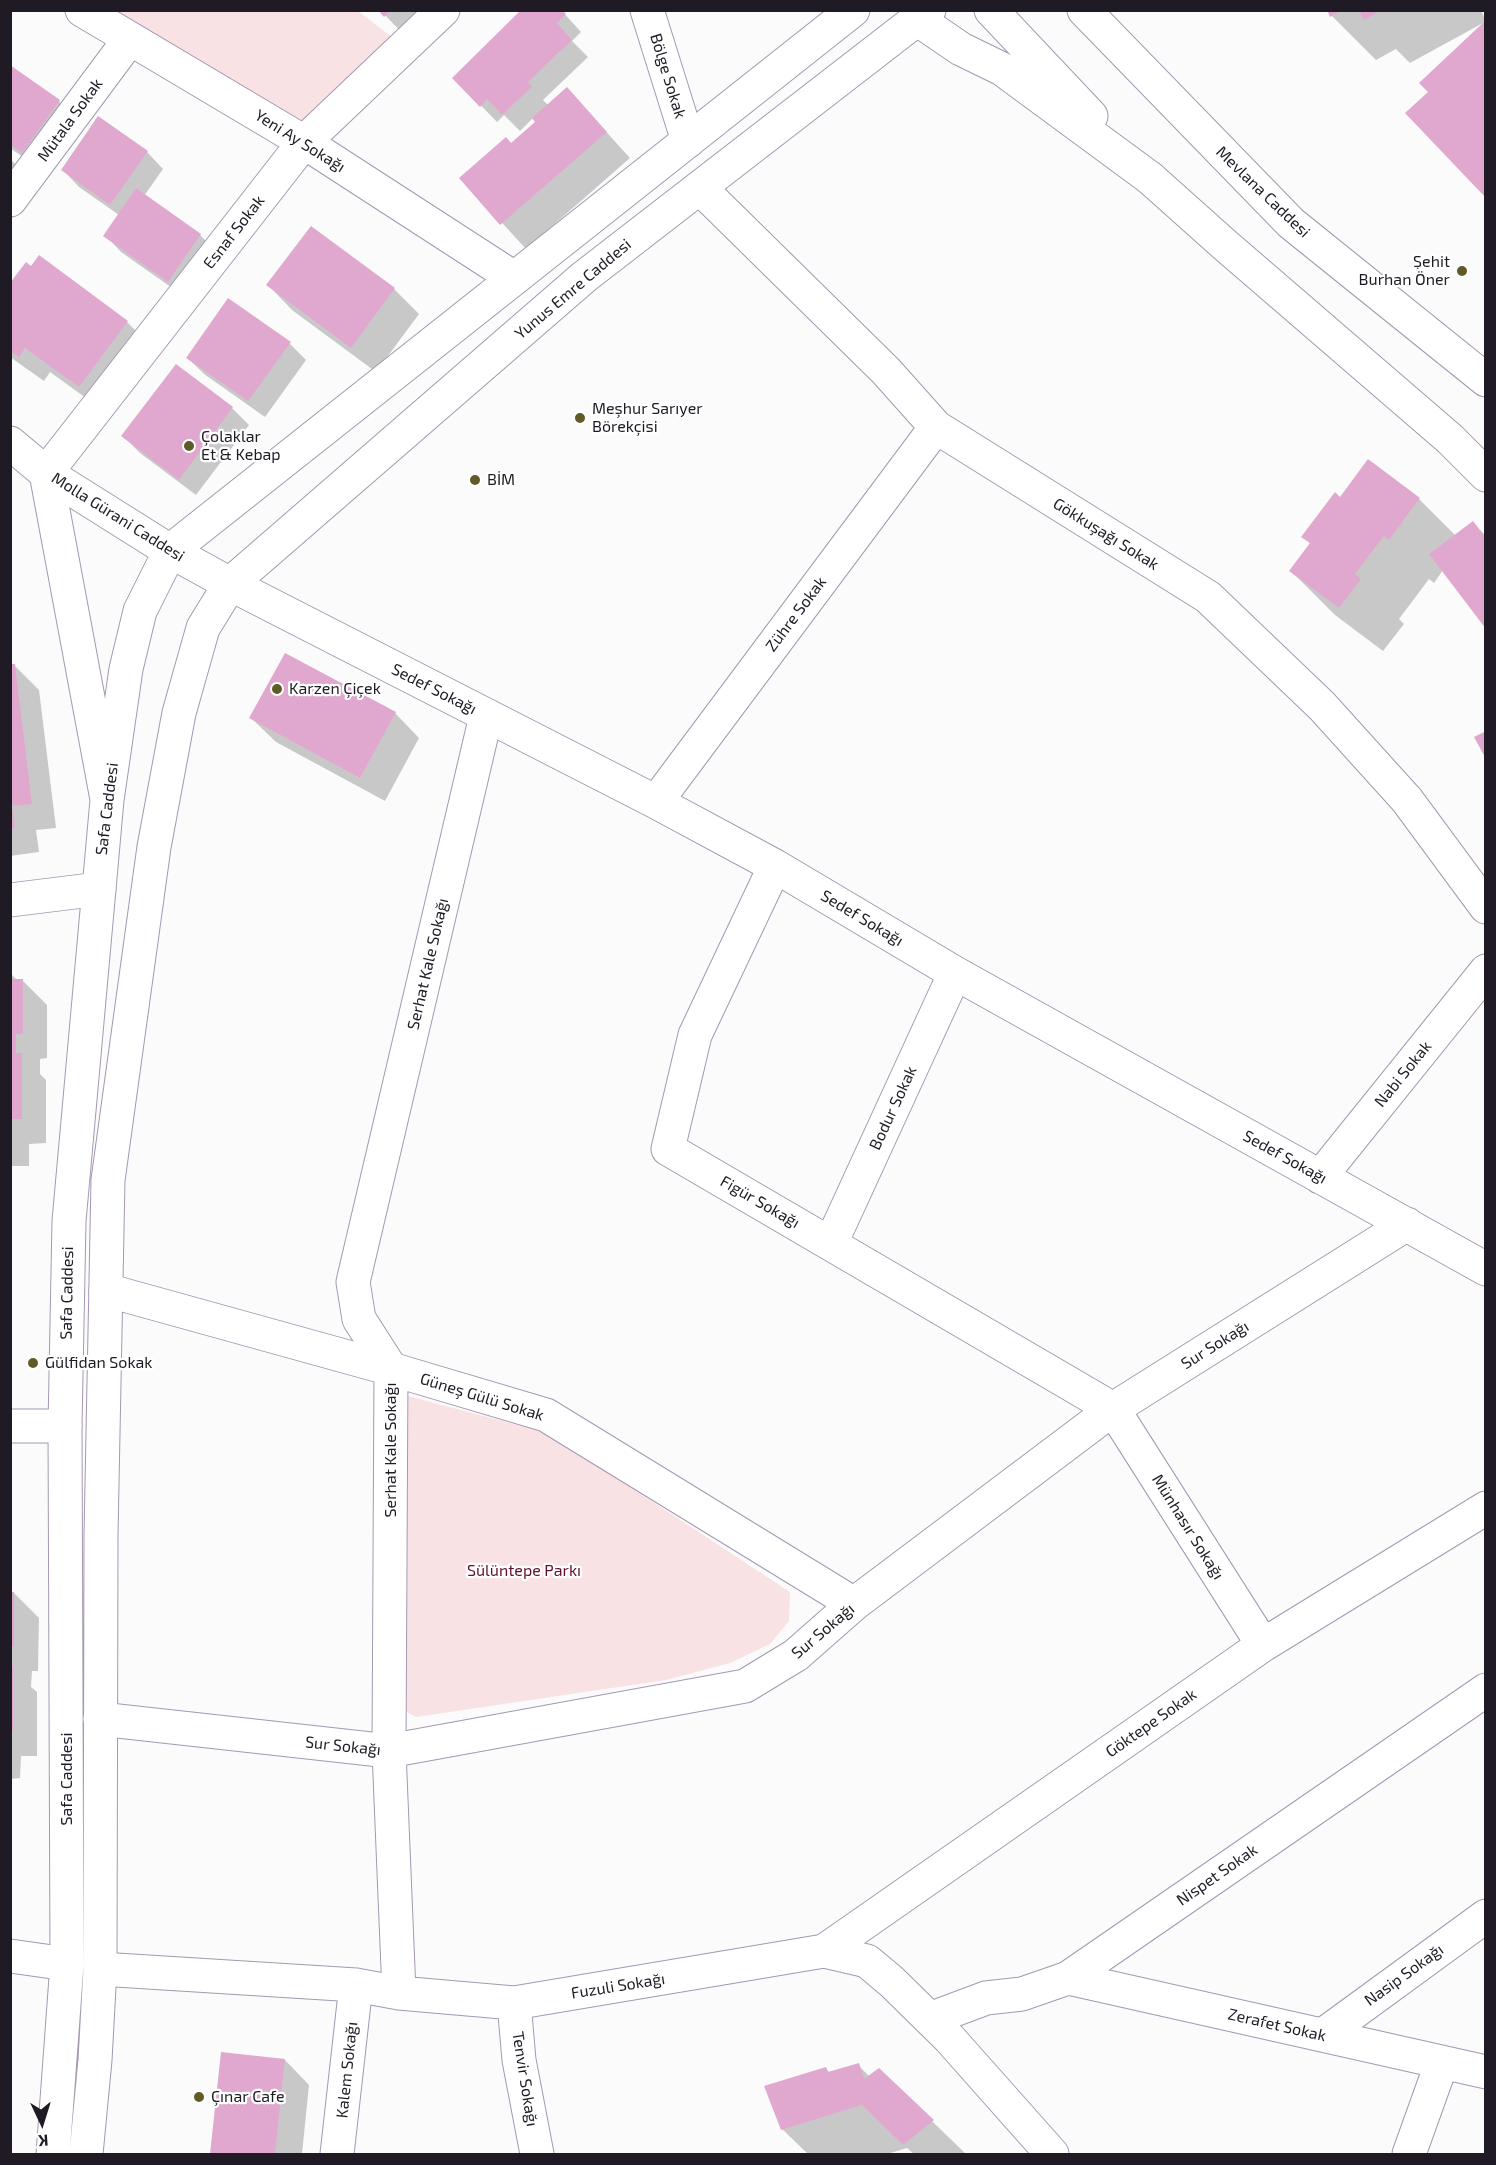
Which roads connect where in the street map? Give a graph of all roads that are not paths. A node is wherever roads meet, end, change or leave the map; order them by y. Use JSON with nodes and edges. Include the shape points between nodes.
{"nodes":[{"id":1,"x":82,"y":10,"type":"edge"},
{"id":2,"x":443,"y":10,"type":"edge"},
{"id":3,"x":647,"y":10,"type":"edge"},
{"id":4,"x":853,"y":10,"type":"edge"},
{"id":5,"x":990,"y":10,"type":"edge"},
{"id":6,"x":1084,"y":10,"type":"edge"},
{"id":7,"x":923,"y":15,"type":"edge"},
{"id":8,"x":129,"y":40,"type":"junction"},
{"id":9,"x":688,"y":141,"type":"junction"},
{"id":10,"x":304,"y":142,"type":"junction"},
{"id":11,"x":1150,"y":178,"type":"junction"},
{"id":12,"x":700,"y":188,"type":"junction"},
{"id":13,"x":10,"y":200,"type":"edge"},
{"id":14,"x":514,"y":278,"type":"junction"},
{"id":15,"x":1485,"y":380,"type":"edge"},
{"id":16,"x":936,"y":427,"type":"junction"},
{"id":17,"x":10,"y":443,"type":"edge"},
{"id":18,"x":46,"y":473,"type":"junction"},
{"id":19,"x":1485,"y":475,"type":"edge"},
{"id":20,"x":170,"y":551,"type":"junction"},
{"id":21,"x":230,"y":584,"type":"junction"},
{"id":22,"x":486,"y":716,"type":"junction"},
{"id":23,"x":107,"y":800,"type":"junction"},
{"id":24,"x":656,"y":801,"type":"junction"},
{"id":25,"x":775,"y":866,"type":"junction"},
{"id":26,"x":99,"y":889,"type":"junction"},
{"id":27,"x":10,"y":900,"type":"edge"},
{"id":28,"x":1485,"y":907,"type":"edge"},
{"id":29,"x":1485,"y":971,"type":"edge"},
{"id":30,"x":956,"y":973,"type":"junction"},
{"id":31,"x":1320,"y":1177,"type":"junction"},
{"id":32,"x":1407,"y":1224,"type":"junction"},
{"id":33,"x":831,"y":1243,"type":"junction"},
{"id":34,"x":1485,"y":1269,"type":"edge"},
{"id":35,"x":106,"y":1290,"type":"junction"},
{"id":36,"x":392,"y":1369,"type":"junction"},
{"id":37,"x":1113,"y":1409,"type":"junction"},
{"id":38,"x":10,"y":1426,"type":"edge"},
{"id":39,"x":65,"y":1426,"type":"junction"},
{"id":40,"x":1485,"y":1508,"type":"edge"},
{"id":41,"x":854,"y":1604,"type":"junction"},
{"id":42,"x":1263,"y":1645,"type":"junction"},
{"id":43,"x":1485,"y":1690,"type":"edge"},
{"id":44,"x":100,"y":1719,"type":"junction"},
{"id":45,"x":388,"y":1751,"type":"junction"},
{"id":46,"x":1485,"y":1916,"type":"edge"},
{"id":47,"x":824,"y":1951,"type":"junction"},
{"id":48,"x":10,"y":1956,"type":"edge"},
{"id":49,"x":67,"y":1964,"type":"junction"},
{"id":50,"x":100,"y":1969,"type":"junction"},
{"id":51,"x":1068,"y":1978,"type":"junction"},
{"id":52,"x":356,"y":1985,"type":"junction"},
{"id":53,"x":399,"y":1993,"type":"junction"},
{"id":54,"x":514,"y":2003,"type":"junction"},
{"id":55,"x":930,"y":2019,"type":"junction"},
{"id":56,"x":1323,"y":2035,"type":"junction"},
{"id":57,"x":1442,"y":2062,"type":"junction"},
{"id":58,"x":1485,"y":2072,"type":"edge"},
{"id":59,"x":53,"y":2154,"type":"edge"},
{"id":60,"x":86,"y":2154,"type":"edge"},
{"id":61,"x":337,"y":2154,"type":"edge"},
{"id":62,"x":537,"y":2154,"type":"edge"},
{"id":63,"x":1052,"y":2154,"type":"edge"},
{"id":64,"x":1409,"y":2154,"type":"edge"}],
"edges":[{"from":1,"to":8,"type":"street","name":"Yeni Ay Sokağı"},
{"from":2,"to":10,"type":"street","name":"Esnaf Sokak"},
{"from":3,"to":9,"type":"street","name":"Bölge Sokak"},
{"from":4,"to":9,"type":"street"},
{"from":5,"to":11,"type":"street"},
{"from":6,"to":15,"type":"street","name":"Mevlana Caddesi","via":[[1291,223]]},
{"from":7,"to":11,"type":"street","via":[[961,50],[1002,69]]},
{"from":7,"to":12,"type":"street","name":"Yunus Emre Caddesi"},
{"from":8,"to":10,"type":"street","name":"Yeni Ay Sokağı"},
{"from":8,"to":13,"type":"street","name":"Mütala Sokak"},
{"from":9,"to":14,"type":"street"},
{"from":10,"to":14,"type":"street","name":"Yeni Ay Sokağı"},
{"from":10,"to":18,"type":"street","name":"Esnaf Sokak"},
{"from":11,"to":19,"type":"street","via":[[1450,439]]},
{"from":12,"to":16,"type":"street","name":"Gökkuşağı Sokak","via":[[886,371]]},
{"from":12,"to":21,"type":"street","name":"Yunus Emre Caddesi","via":[[584,277]]},
{"from":14,"to":20,"type":"street"},
{"from":16,"to":24,"type":"street","name":"Zühre Sokak"},
{"from":16,"to":28,"type":"street","name":"Gökkuşağı Sokak","via":[[1208,597],[1322,706],[1407,800]]},
{"from":17,"to":18,"type":"street","name":"Molla Gürani Caddesi"},
{"from":18,"to":20,"type":"street","name":"Molla Gürani Caddesi"},
{"from":18,"to":23,"type":"street"},
{"from":20,"to":21,"type":"street","name":"Molla Gürani Caddesi"},
{"from":20,"to":23,"type":"street","name":"Safa Caddesi","via":[[140,611],[126,669]]},
{"from":21,"to":22,"type":"street","name":"Sedef Sokağı"},
{"from":21,"to":35,"type":"street","name":"Safa Caddesi","via":[[203,628],[194,654],[154,847],[108,1180]]},
{"from":22,"to":24,"type":"street","name":"Sedef Sokağı"},
{"from":22,"to":36,"type":"street","name":"Serhat Kale Sokağı","via":[[353,1282],[359,1319]]},
{"from":23,"to":26,"type":"street","name":"Safa Caddesi"},
{"from":24,"to":25,"type":"street","name":"Sedef Sokağı"},
{"from":25,"to":30,"type":"street","name":"Sedef Sokağı"},
{"from":25,"to":33,"type":"street","name":"Figür Sokağı","via":[[695,1035],[668,1149]]},
{"from":26,"to":27,"type":"street"},
{"from":26,"to":39,"type":"street","name":"Safa Caddesi","via":[[69,1221]]},
{"from":29,"to":31,"type":"street","name":"Nabi Sokak"},
{"from":30,"to":31,"type":"street","name":"Sedef Sokağı"},
{"from":30,"to":33,"type":"street","name":"Bodur Sokak"},
{"from":31,"to":32,"type":"street","name":"Sedef Sokağı"},
{"from":32,"to":34,"type":"street","name":"Sedef Sokağı"},
{"from":32,"to":37,"type":"street","name":"Sur Sokağı"},
{"from":33,"to":37,"type":"street","name":"Figür Sokağı"},
{"from":35,"to":36,"type":"street","name":"Güneş Gülü Sokak"},
{"from":35,"to":44,"type":"street","name":"Safa Caddesi"},
{"from":36,"to":41,"type":"street","name":"Güneş Gülü Sokak","via":[[546,1414]]},
{"from":36,"to":45,"type":"street","name":"Serhat Kale Sokağı"},
{"from":37,"to":41,"type":"street","name":"Sur Sokağı"},
{"from":37,"to":42,"type":"street","name":"Münhasır Sokağı"},
{"from":38,"to":39,"type":"street"},
{"from":39,"to":49,"type":"street","name":"Safa Caddesi"},
{"from":40,"to":42,"type":"street","name":"Göktepe Sokak"},
{"from":41,"to":45,"type":"street","name":"Sur Sokağı","via":[[796,1655],[745,1686]]},
{"from":42,"to":47,"type":"street","name":"Göktepe Sokak"},
{"from":43,"to":51,"type":"street","name":"Nispet Sokak"},
{"from":44,"to":45,"type":"street","name":"Sur Sokağı"},
{"from":44,"to":50,"type":"street","name":"Safa Caddesi"},
{"from":45,"to":53,"type":"street","name":"Serhat Kale Sokağı"},
{"from":46,"to":56,"type":"street","name":"Nasip Sokağı"},
{"from":47,"to":54,"type":"street","name":"Fuzuli Sokağı"},
{"from":47,"to":55,"type":"street","name":"Fuzuli Sokağı","via":[[867,1961]]},
{"from":48,"to":49,"type":"street","name":"Fuzuli Sokağı"},
{"from":49,"to":50,"type":"street","name":"Fuzuli Sokağı"},
{"from":49,"to":59,"type":"street","name":"Safa Caddesi"},
{"from":50,"to":52,"type":"street","name":"Fuzuli Sokağı"},
{"from":50,"to":60,"type":"street","name":"Safa Caddesi"},
{"from":51,"to":55,"type":"street","name":"Nispet Sokak","via":[[1022,1994],[986,1998]]},
{"from":51,"to":56,"type":"street","name":"Zerafet Sokak"},
{"from":52,"to":53,"type":"street","name":"Fuzuli Sokağı"},
{"from":52,"to":61,"type":"street","name":"Kalem Sokağı"},
{"from":53,"to":54,"type":"street","name":"Fuzuli Sokağı"},
{"from":54,"to":62,"type":"street","name":"Tenvir Sokağı","via":[[519,2060]]},
{"from":55,"to":63,"type":"street","name":"Fuzuli Sokağı"},
{"from":56,"to":57,"type":"street","name":"Zerafet Sokak"},
{"from":57,"to":58,"type":"street","name":"Zerafet Sokak"},
{"from":57,"to":64,"type":"street"}]}
